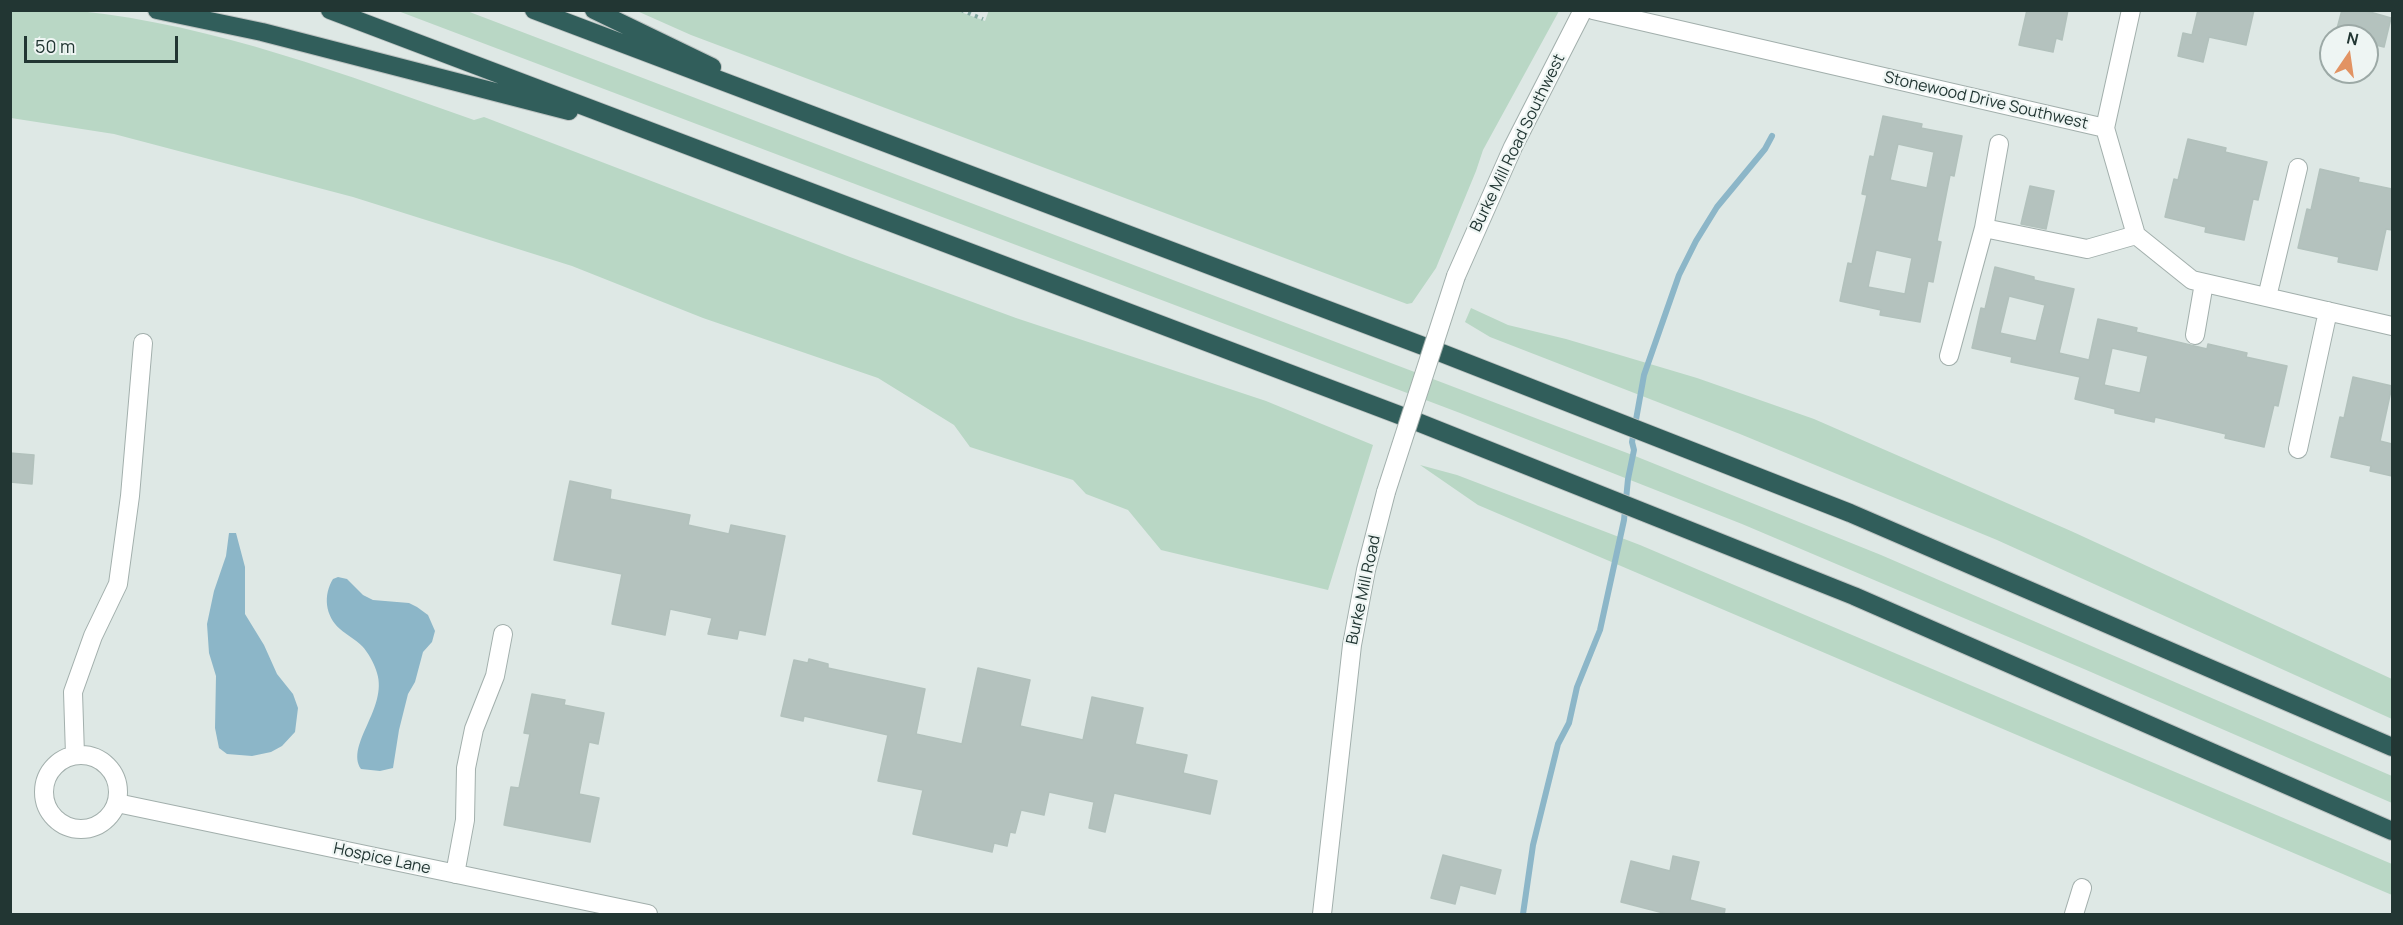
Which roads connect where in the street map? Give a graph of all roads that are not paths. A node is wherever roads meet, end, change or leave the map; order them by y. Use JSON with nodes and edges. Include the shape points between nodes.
{"nodes":[{"id":1,"x":157,"y":10,"type":"edge"},
{"id":2,"x":330,"y":10,"type":"edge"},
{"id":3,"x":534,"y":10,"type":"edge"},
{"id":4,"x":594,"y":10,"type":"edge"},
{"id":5,"x":1583,"y":10,"type":"edge"},
{"id":6,"x":1593,"y":10,"type":"edge"},
{"id":7,"x":2131,"y":10,"type":"edge"},
{"id":8,"x":833,"y":124,"type":"junction"},
{"id":9,"x":2105,"y":128,"type":"junction"},
{"id":10,"x":656,"y":134,"type":"junction"},
{"id":11,"x":2000,"y":144,"type":"dead end"},
{"id":12,"x":2298,"y":168,"type":"dead end"},
{"id":13,"x":1984,"y":228,"type":"junction"},
{"id":14,"x":2136,"y":235,"type":"junction"},
{"id":15,"x":1456,"y":276,"type":"joint"},
{"id":16,"x":2204,"y":283,"type":"junction"},
{"id":17,"x":2267,"y":297,"type":"junction"},
{"id":18,"x":2328,"y":312,"type":"junction"},
{"id":19,"x":2392,"y":326,"type":"edge"},
{"id":20,"x":2195,"y":335,"type":"dead end"},
{"id":21,"x":143,"y":343,"type":"dead end"},
{"id":22,"x":1949,"y":356,"type":"dead end"},
{"id":23,"x":2298,"y":449,"type":"dead end"},
{"id":24,"x":503,"y":634,"type":"dead end"},
{"id":25,"x":2392,"y":747,"type":"edge"},
{"id":26,"x":75,"y":755,"type":"junction"},
{"id":27,"x":117,"y":803,"type":"junction"},
{"id":28,"x":2392,"y":831,"type":"edge"},
{"id":29,"x":455,"y":874,"type":"junction"},
{"id":30,"x":2082,"y":888,"type":"dead end"},
{"id":31,"x":648,"y":915,"type":"edge"},
{"id":32,"x":1322,"y":915,"type":"edge"},
{"id":33,"x":2074,"y":915,"type":"edge"}],
"edges":[{"from":1,"to":10,"type":"highway","via":[[262,32]]},
{"from":2,"to":10,"type":"highway"},
{"from":3,"to":8,"type":"highway"},
{"from":4,"to":8,"type":"highway"},
{"from":5,"to":15,"type":"street","name":"Burke Mill Road Southwest","via":[[1512,147]]},
{"from":6,"to":9,"type":"street","name":"Stonewood Drive Southwest"},
{"from":7,"to":9,"type":"street"},
{"from":8,"to":25,"type":"highway","via":[[1428,347],[1850,513]]},
{"from":9,"to":14,"type":"street","name":"Stonewood Drive Southwest"},
{"from":10,"to":28,"type":"highway","via":[[1415,421],[1854,596]]},
{"from":11,"to":13,"type":"street"},
{"from":12,"to":17,"type":"street"},
{"from":13,"to":14,"type":"street","via":[[2086,249]]},
{"from":13,"to":22,"type":"street"},
{"from":14,"to":16,"type":"street","via":[[2192,280]]},
{"from":15,"to":32,"type":"street","name":"Burke Mill Road","bridge":true,"via":[[1386,492],[1366,570],[1352,645]]},
{"from":16,"to":17,"type":"street"},
{"from":16,"to":20,"type":"street"},
{"from":17,"to":18,"type":"street"},
{"from":18,"to":19,"type":"street"},
{"from":18,"to":23,"type":"street"},
{"from":21,"to":26,"type":"street","via":[[118,584],[93,636],[73,692]]},
{"from":24,"to":29,"type":"street","via":[[495,676],[474,729],[466,768],[465,820]]},
{"from":26,"to":27,"type":"street","via":[[100,759],[110,767],[117,779]]},
{"from":26,"to":27,"type":"street","via":[[63,759],[48,774],[44,791],[53,816],[66,826],[92,828],[109,817]]},
{"from":27,"to":29,"type":"street","name":"Hospice Lane"},
{"from":29,"to":31,"type":"street","name":"Hospice Lane"},
{"from":30,"to":33,"type":"street"}]}
